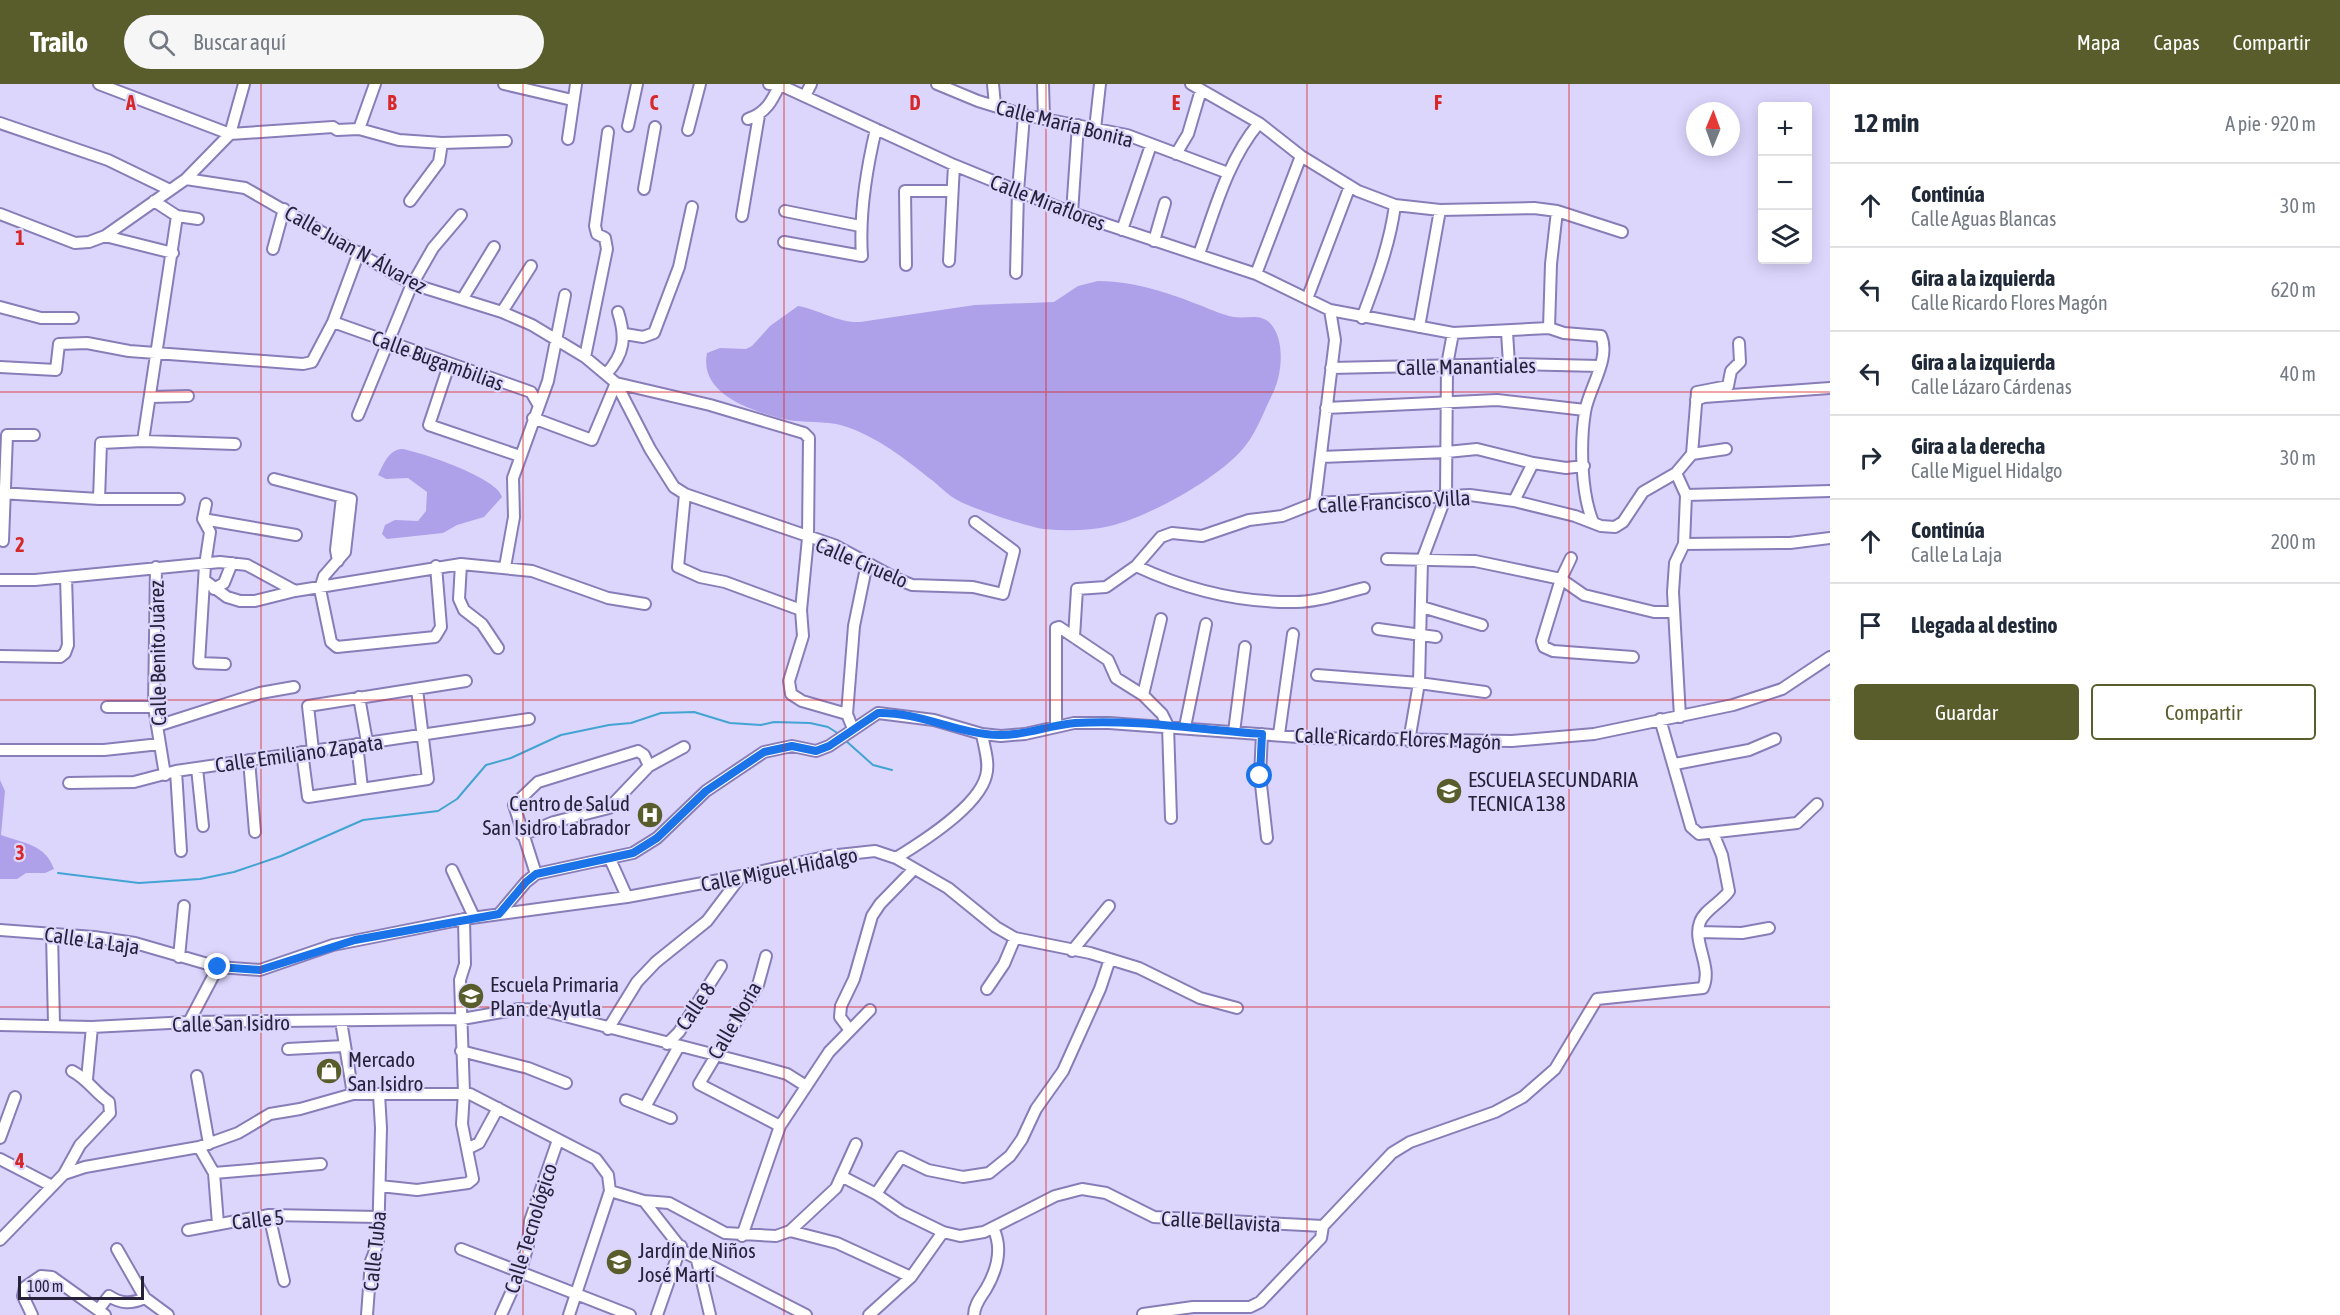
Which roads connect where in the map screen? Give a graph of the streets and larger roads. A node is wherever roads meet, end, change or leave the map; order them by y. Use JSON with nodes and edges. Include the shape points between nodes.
{"nodes":[{"id":1,"x":99,"y":84,"type":"edge"},
{"id":2,"x":244,"y":84,"type":"edge"},
{"id":3,"x":375,"y":84,"type":"edge"},
{"id":4,"x":504,"y":84,"type":"edge"},
{"id":5,"x":576,"y":84,"type":"edge"},
{"id":6,"x":637,"y":84,"type":"edge"},
{"id":7,"x":700,"y":84,"type":"edge"},
{"id":8,"x":776,"y":84,"type":"edge"},
{"id":9,"x":811,"y":84,"type":"edge"},
{"id":10,"x":937,"y":84,"type":"edge"},
{"id":11,"x":993,"y":84,"type":"edge"},
{"id":12,"x":1043,"y":84,"type":"edge"},
{"id":13,"x":1100,"y":84,"type":"edge"},
{"id":14,"x":1196,"y":87,"type":"edge"},
{"id":15,"x":805,"y":96,"type":"junction"},
{"id":16,"x":572,"y":100,"type":"junction"},
{"id":17,"x":995,"y":105,"type":"junction"},
{"id":18,"x":759,"y":115,"type":"junction"},
{"id":19,"x":1024,"y":115,"type":"junction"},
{"id":20,"x":1044,"y":118,"type":"junction"},
{"id":21,"x":748,"y":119,"type":"dead end"},
{"id":22,"x":0,"y":123,"type":"edge"},
{"id":23,"x":1260,"y":123,"type":"junction"},
{"id":24,"x":1078,"y":125,"type":"junction"},
{"id":25,"x":628,"y":126,"type":"dead end"},
{"id":26,"x":655,"y":127,"type":"dead end"},
{"id":27,"x":359,"y":129,"type":"junction"},
{"id":28,"x":876,"y":129,"type":"junction"},
{"id":29,"x":1095,"y":129,"type":"junction"},
{"id":30,"x":688,"y":130,"type":"dead end"},
{"id":31,"x":608,"y":132,"type":"dead end"},
{"id":32,"x":230,"y":134,"type":"junction"},
{"id":33,"x":568,"y":139,"type":"dead end"},
{"id":34,"x":506,"y":141,"type":"dead end"},
{"id":35,"x":442,"y":143,"type":"junction"},
{"id":36,"x":1151,"y":145,"type":"junction"},
{"id":37,"x":1176,"y":154,"type":"junction"},
{"id":38,"x":1301,"y":156,"type":"junction"},
{"id":39,"x":954,"y":165,"type":"junction"},
{"id":40,"x":1228,"y":172,"type":"junction"},
{"id":41,"x":186,"y":178,"type":"junction"},
{"id":42,"x":1350,"y":186,"type":"junction"},
{"id":43,"x":644,"y":189,"type":"dead end"},
{"id":44,"x":170,"y":190,"type":"junction"},
{"id":45,"x":951,"y":191,"type":"junction"},
{"id":46,"x":1018,"y":191,"type":"junction"},
{"id":47,"x":154,"y":201,"type":"junction"},
{"id":48,"x":410,"y":201,"type":"dead end"},
{"id":49,"x":1165,"y":203,"type":"dead end"},
{"id":50,"x":1395,"y":205,"type":"junction"},
{"id":51,"x":692,"y":207,"type":"dead end"},
{"id":52,"x":284,"y":209,"type":"junction"},
{"id":53,"x":1440,"y":210,"type":"junction"},
{"id":54,"x":1557,"y":211,"type":"junction"},
{"id":55,"x":785,"y":212,"type":"dead end"},
{"id":56,"x":1072,"y":213,"type":"junction"},
{"id":57,"x":0,"y":214,"type":"edge"},
{"id":58,"x":460,"y":215,"type":"dead end"},
{"id":59,"x":177,"y":216,"type":"junction"},
{"id":60,"x":742,"y":216,"type":"dead end"},
{"id":61,"x":198,"y":219,"type":"dead end"},
{"id":62,"x":860,"y":226,"type":"junction"},
{"id":63,"x":1122,"y":230,"type":"junction"},
{"id":64,"x":1622,"y":232,"type":"dead end"},
{"id":65,"x":105,"y":236,"type":"junction"},
{"id":66,"x":1154,"y":241,"type":"junction"},
{"id":67,"x":784,"y":242,"type":"dead end"},
{"id":68,"x":494,"y":247,"type":"dead end"},
{"id":69,"x":273,"y":249,"type":"dead end"},
{"id":70,"x":359,"y":252,"type":"junction"},
{"id":71,"x":172,"y":253,"type":"junction"},
{"id":72,"x":1199,"y":254,"type":"junction"},
{"id":73,"x":949,"y":261,"type":"dead end"},
{"id":74,"x":906,"y":265,"type":"dead end"},
{"id":75,"x":531,"y":266,"type":"dead end"},
{"id":76,"x":1016,"y":273,"type":"dead end"},
{"id":77,"x":1256,"y":274,"type":"junction"},
{"id":78,"x":413,"y":284,"type":"junction"},
{"id":79,"x":565,"y":295,"type":"dead end"},
{"id":80,"x":463,"y":298,"type":"junction"},
{"id":81,"x":1307,"y":298,"type":"junction"},
{"id":82,"x":0,"y":307,"type":"edge"},
{"id":83,"x":1330,"y":310,"type":"junction"},
{"id":84,"x":502,"y":312,"type":"junction"},
{"id":85,"x":618,"y":312,"type":"dead end"},
{"id":86,"x":73,"y":318,"type":"dead end"},
{"id":87,"x":1362,"y":318,"type":"junction"},
{"id":88,"x":333,"y":322,"type":"junction"},
{"id":89,"x":1419,"y":327,"type":"junction"},
{"id":90,"x":1549,"y":328,"type":"junction"},
{"id":91,"x":1507,"y":332,"type":"junction"},
{"id":92,"x":1454,"y":333,"type":"junction"},
{"id":93,"x":625,"y":334,"type":"junction"},
{"id":94,"x":556,"y":339,"type":"junction"},
{"id":95,"x":389,"y":342,"type":"junction"},
{"id":96,"x":1739,"y":343,"type":"dead end"},
{"id":97,"x":157,"y":353,"type":"junction"},
{"id":98,"x":585,"y":357,"type":"junction"},
{"id":99,"x":449,"y":364,"type":"junction"},
{"id":100,"x":1509,"y":364,"type":"junction"},
{"id":101,"x":1447,"y":365,"type":"junction"},
{"id":102,"x":0,"y":366,"type":"edge"},
{"id":103,"x":1600,"y":366,"type":"junction"},
{"id":104,"x":1331,"y":368,"type":"junction"},
{"id":105,"x":606,"y":374,"type":"junction"},
{"id":106,"x":548,"y":381,"type":"junction"},
{"id":107,"x":616,"y":383,"type":"junction"},
{"id":108,"x":1830,"y":388,"type":"edge"},
{"id":109,"x":531,"y":392,"type":"junction"},
{"id":110,"x":188,"y":396,"type":"dead end"},
{"id":111,"x":151,"y":397,"type":"junction"},
{"id":112,"x":1696,"y":400,"type":"junction"},
{"id":113,"x":538,"y":404,"type":"junction"},
{"id":114,"x":1445,"y":404,"type":"junction"},
{"id":115,"x":1326,"y":408,"type":"junction"},
{"id":116,"x":1585,"y":410,"type":"junction"},
{"id":117,"x":358,"y":415,"type":"dead end"},
{"id":118,"x":533,"y":418,"type":"junction"},
{"id":119,"x":34,"y":435,"type":"dead end"},
{"id":120,"x":143,"y":441,"type":"junction"},
{"id":121,"x":235,"y":444,"type":"dead end"},
{"id":122,"x":1726,"y":449,"type":"dead end"},
{"id":123,"x":1447,"y":452,"type":"junction"},
{"id":124,"x":1692,"y":454,"type":"junction"},
{"id":125,"x":520,"y":456,"type":"junction"},
{"id":126,"x":1321,"y":457,"type":"junction"},
{"id":127,"x":1533,"y":463,"type":"junction"},
{"id":128,"x":1584,"y":466,"type":"junction"},
{"id":129,"x":1676,"y":473,"type":"junction"},
{"id":130,"x":274,"y":479,"type":"dead end"},
{"id":131,"x":1830,"y":490,"type":"edge"},
{"id":132,"x":2,"y":493,"type":"edge"},
{"id":133,"x":685,"y":494,"type":"junction"},
{"id":134,"x":1686,"y":495,"type":"junction"},
{"id":135,"x":1446,"y":496,"type":"junction"},
{"id":136,"x":99,"y":499,"type":"junction"},
{"id":137,"x":179,"y":499,"type":"dead end"},
{"id":138,"x":1514,"y":501,"type":"junction"},
{"id":139,"x":1316,"y":503,"type":"junction"},
{"id":140,"x":206,"y":504,"type":"dead end"},
{"id":141,"x":1586,"y":505,"type":"junction"},
{"id":142,"x":1575,"y":516,"type":"junction"},
{"id":143,"x":203,"y":519,"type":"junction"},
{"id":144,"x":975,"y":522,"type":"dead end"},
{"id":145,"x":1593,"y":522,"type":"junction"},
{"id":146,"x":296,"y":535,"type":"dead end"},
{"id":147,"x":808,"y":538,"type":"junction"},
{"id":148,"x":1830,"y":538,"type":"edge"},
{"id":149,"x":3,"y":542,"type":"dead end"},
{"id":150,"x":1684,"y":544,"type":"junction"},
{"id":151,"x":1571,"y":558,"type":"dead end"},
{"id":152,"x":1387,"y":559,"type":"dead end"},
{"id":153,"x":1422,"y":560,"type":"junction"},
{"id":154,"x":232,"y":563,"type":"junction"},
{"id":155,"x":867,"y":563,"type":"junction"},
{"id":156,"x":462,"y":564,"type":"junction"},
{"id":157,"x":205,"y":565,"type":"junction"},
{"id":158,"x":436,"y":566,"type":"junction"},
{"id":159,"x":1136,"y":566,"type":"junction"},
{"id":160,"x":156,"y":567,"type":"junction"},
{"id":161,"x":505,"y":567,"type":"junction"},
{"id":162,"x":66,"y":577,"type":"junction"},
{"id":163,"x":1561,"y":579,"type":"junction"},
{"id":164,"x":0,"y":580,"type":"edge"},
{"id":165,"x":204,"y":580,"type":"junction"},
{"id":166,"x":1364,"y":588,"type":"dead end"},
{"id":167,"x":214,"y":589,"type":"junction"},
{"id":168,"x":320,"y":589,"type":"junction"},
{"id":169,"x":295,"y":591,"type":"junction"},
{"id":170,"x":645,"y":604,"type":"dead end"},
{"id":171,"x":1422,"y":608,"type":"junction"},
{"id":172,"x":801,"y":610,"type":"junction"},
{"id":173,"x":1673,"y":612,"type":"junction"},
{"id":174,"x":1161,"y":619,"type":"dead end"},
{"id":175,"x":1206,"y":624,"type":"dead end"},
{"id":176,"x":1482,"y":625,"type":"dead end"},
{"id":177,"x":1378,"y":629,"type":"dead end"},
{"id":178,"x":1293,"y":634,"type":"dead end"},
{"id":179,"x":1419,"y":634,"type":"junction"},
{"id":180,"x":1074,"y":637,"type":"junction"},
{"id":181,"x":1436,"y":637,"type":"dead end"},
{"id":182,"x":1245,"y":647,"type":"dead end"},
{"id":183,"x":498,"y":648,"type":"dead end"},
{"id":184,"x":0,"y":656,"type":"edge"},
{"id":185,"x":1633,"y":657,"type":"dead end"},
{"id":186,"x":1830,"y":657,"type":"edge"},
{"id":187,"x":225,"y":664,"type":"dead end"},
{"id":188,"x":1317,"y":675,"type":"dead end"},
{"id":189,"x":466,"y":681,"type":"dead end"},
{"id":190,"x":1419,"y":683,"type":"junction"},
{"id":191,"x":294,"y":687,"type":"dead end"},
{"id":192,"x":417,"y":688,"type":"junction"},
{"id":193,"x":1485,"y":692,"type":"dead end"},
{"id":194,"x":1143,"y":695,"type":"junction"},
{"id":195,"x":359,"y":697,"type":"junction"},
{"id":196,"x":107,"y":707,"type":"dead end"},
{"id":197,"x":154,"y":707,"type":"junction"},
{"id":198,"x":847,"y":714,"type":"junction"},
{"id":199,"x":1680,"y":717,"type":"junction"},
{"id":200,"x":529,"y":719,"type":"dead end"},
{"id":201,"x":1660,"y":719,"type":"junction"},
{"id":202,"x":157,"y":726,"type":"junction"},
{"id":203,"x":1056,"y":726,"type":"junction"},
{"id":204,"x":1168,"y":726,"type":"junction"},
{"id":205,"x":1185,"y":727,"type":"junction"},
{"id":206,"x":853,"y":729,"type":"junction"},
{"id":207,"x":1234,"y":732,"type":"junction"},
{"id":208,"x":982,"y":734,"type":"junction"},
{"id":209,"x":1262,"y":734,"type":"junction"},
{"id":210,"x":1279,"y":734,"type":"junction"},
{"id":211,"x":423,"y":736,"type":"junction"},
{"id":212,"x":1775,"y":739,"type":"dead end"},
{"id":213,"x":1409,"y":741,"type":"junction"},
{"id":214,"x":362,"y":743,"type":"junction"},
{"id":215,"x":160,"y":744,"type":"junction"},
{"id":216,"x":684,"y":747,"type":"dead end"},
{"id":217,"x":0,"y":750,"type":"edge"},
{"id":218,"x":308,"y":751,"type":"junction"},
{"id":219,"x":249,"y":760,"type":"junction"},
{"id":220,"x":1675,"y":764,"type":"junction"},
{"id":221,"x":649,"y":766,"type":"junction"},
{"id":222,"x":197,"y":768,"type":"junction"},
{"id":223,"x":176,"y":771,"type":"junction"},
{"id":224,"x":165,"y":775,"type":"junction"},
{"id":225,"x":69,"y":783,"type":"dead end"},
{"id":226,"x":363,"y":788,"type":"junction"},
{"id":227,"x":1817,"y":804,"type":"dead end"},
{"id":228,"x":1171,"y":818,"type":"dead end"},
{"id":229,"x":203,"y":826,"type":"dead end"},
{"id":230,"x":255,"y":832,"type":"dead end"},
{"id":231,"x":1713,"y":833,"type":"junction"},
{"id":232,"x":522,"y":834,"type":"junction"},
{"id":233,"x":1267,"y":838,"type":"dead end"},
{"id":234,"x":181,"y":851,"type":"dead end"},
{"id":235,"x":896,"y":858,"type":"junction"},
{"id":236,"x":610,"y":859,"type":"junction"},
{"id":237,"x":914,"y":869,"type":"junction"},
{"id":238,"x":452,"y":870,"type":"dead end"},
{"id":239,"x":536,"y":874,"type":"junction"},
{"id":240,"x":741,"y":876,"type":"junction"},
{"id":241,"x":627,"y":897,"type":"junction"},
{"id":242,"x":184,"y":906,"type":"dead end"},
{"id":243,"x":1109,"y":906,"type":"dead end"},
{"id":244,"x":499,"y":914,"type":"junction"},
{"id":245,"x":469,"y":918,"type":"junction"},
{"id":246,"x":1769,"y":928,"type":"dead end"},
{"id":247,"x":0,"y":930,"type":"edge"},
{"id":248,"x":1699,"y":932,"type":"junction"},
{"id":249,"x":52,"y":934,"type":"junction"},
{"id":250,"x":1015,"y":938,"type":"junction"},
{"id":251,"x":1072,"y":951,"type":"junction"},
{"id":252,"x":766,"y":956,"type":"dead end"},
{"id":253,"x":179,"y":957,"type":"junction"},
{"id":254,"x":1110,"y":959,"type":"junction"},
{"id":255,"x":721,"y":966,"type":"dead end"},
{"id":256,"x":218,"y":967,"type":"junction"},
{"id":257,"x":987,"y":989,"type":"dead end"},
{"id":258,"x":1237,"y":1008,"type":"dead end"},
{"id":259,"x":870,"y":1010,"type":"dead end"},
{"id":260,"x":462,"y":1019,"type":"junction"},
{"id":261,"x":189,"y":1022,"type":"junction"},
{"id":262,"x":341,"y":1022,"type":"junction"},
{"id":263,"x":54,"y":1024,"type":"junction"},
{"id":264,"x":0,"y":1025,"type":"edge"},
{"id":265,"x":92,"y":1027,"type":"junction"},
{"id":266,"x":608,"y":1029,"type":"junction"},
{"id":267,"x":849,"y":1029,"type":"junction"},
{"id":268,"x":667,"y":1044,"type":"junction"},
{"id":269,"x":344,"y":1046,"type":"junction"},
{"id":270,"x":679,"y":1047,"type":"junction"},
{"id":271,"x":288,"y":1049,"type":"dead end"},
{"id":272,"x":461,"y":1051,"type":"junction"},
{"id":273,"x":714,"y":1055,"type":"junction"},
{"id":274,"x":72,"y":1071,"type":"dead end"},
{"id":275,"x":197,"y":1076,"type":"dead end"},
{"id":276,"x":87,"y":1079,"type":"junction"},
{"id":277,"x":566,"y":1083,"type":"dead end"},
{"id":278,"x":806,"y":1086,"type":"junction"},
{"id":279,"x":464,"y":1092,"type":"junction"},
{"id":280,"x":353,"y":1094,"type":"junction"},
{"id":281,"x":379,"y":1094,"type":"junction"},
{"id":282,"x":15,"y":1097,"type":"dead end"},
{"id":283,"x":626,"y":1100,"type":"dead end"},
{"id":284,"x":645,"y":1107,"type":"junction"},
{"id":285,"x":498,"y":1108,"type":"junction"},
{"id":286,"x":671,"y":1118,"type":"dead end"},
{"id":287,"x":780,"y":1126,"type":"junction"},
{"id":288,"x":0,"y":1138,"type":"edge"},
{"id":289,"x":558,"y":1140,"type":"junction"},
{"id":290,"x":856,"y":1144,"type":"dead end"},
{"id":291,"x":204,"y":1146,"type":"junction"},
{"id":292,"x":467,"y":1149,"type":"junction"},
{"id":293,"x":0,"y":1159,"type":"edge"},
{"id":294,"x":321,"y":1164,"type":"dead end"},
{"id":295,"x":214,"y":1173,"type":"junction"},
{"id":296,"x":64,"y":1174,"type":"junction"},
{"id":297,"x":843,"y":1177,"type":"junction"},
{"id":298,"x":52,"y":1186,"type":"junction"},
{"id":299,"x":380,"y":1186,"type":"junction"},
{"id":300,"x":610,"y":1191,"type":"junction"},
{"id":301,"x":876,"y":1194,"type":"junction"},
{"id":302,"x":644,"y":1201,"type":"junction"},
{"id":303,"x":269,"y":1215,"type":"junction"},
{"id":304,"x":379,"y":1217,"type":"junction"},
{"id":305,"x":218,"y":1224,"type":"junction"},
{"id":306,"x":1323,"y":1226,"type":"junction"},
{"id":307,"x":993,"y":1228,"type":"junction"},
{"id":308,"x":188,"y":1230,"type":"dead end"},
{"id":309,"x":790,"y":1231,"type":"junction"},
{"id":310,"x":943,"y":1232,"type":"junction"},
{"id":311,"x":742,"y":1236,"type":"junction"},
{"id":312,"x":0,"y":1240,"type":"edge"},
{"id":313,"x":681,"y":1246,"type":"junction"},
{"id":314,"x":117,"y":1249,"type":"dead end"},
{"id":315,"x":461,"y":1249,"type":"dead end"},
{"id":316,"x":697,"y":1260,"type":"junction"},
{"id":317,"x":520,"y":1273,"type":"junction"},
{"id":318,"x":911,"y":1277,"type":"junction"},
{"id":319,"x":284,"y":1281,"type":"dead end"},
{"id":320,"x":578,"y":1295,"type":"junction"},
{"id":321,"x":145,"y":1298,"type":"junction"},
{"id":322,"x":102,"y":1312,"type":"edge"},
{"id":323,"x":1143,"y":1314,"type":"edge"},
{"id":324,"x":32,"y":1315,"type":"edge"},
{"id":325,"x":168,"y":1315,"type":"edge"},
{"id":326,"x":367,"y":1315,"type":"edge"},
{"id":327,"x":501,"y":1315,"type":"edge"},
{"id":328,"x":569,"y":1315,"type":"edge"},
{"id":329,"x":630,"y":1315,"type":"edge"},
{"id":330,"x":657,"y":1315,"type":"edge"},
{"id":331,"x":711,"y":1315,"type":"edge"},
{"id":332,"x":806,"y":1315,"type":"edge"},
{"id":333,"x":869,"y":1315,"type":"edge"},
{"id":334,"x":974,"y":1315,"type":"edge"}],
"edges":[{"from":1,"to":32,"type":"street"},
{"from":2,"to":32,"type":"street"},
{"from":3,"to":27,"type":"street"},
{"from":4,"to":16,"type":"street"},
{"from":5,"to":16,"type":"street"},
{"from":6,"to":25,"type":"street"},
{"from":7,"to":30,"type":"street"},
{"from":8,"to":15,"type":"street","name":"Calle Miraflores"},
{"from":8,"to":18,"type":"street","via":[[769,106]]},
{"from":9,"to":15,"type":"street"},
{"from":10,"to":17,"type":"street","name":"Calle María Bonita"},
{"from":11,"to":17,"type":"street"},
{"from":12,"to":20,"type":"street"},
{"from":13,"to":29,"type":"street"},
{"from":14,"to":23,"type":"street"},
{"from":14,"to":37,"type":"street","via":[[1188,134]]},
{"from":15,"to":28,"type":"street","name":"Calle Miraflores"},
{"from":16,"to":33,"type":"street"},
{"from":17,"to":19,"type":"street","name":"Calle María Bonita"},
{"from":18,"to":21,"type":"street"},
{"from":18,"to":60,"type":"street"},
{"from":19,"to":20,"type":"street","name":"Calle María Bonita"},
{"from":19,"to":46,"type":"street"},
{"from":20,"to":24,"type":"street","name":"Calle María Bonita"},
{"from":22,"to":44,"type":"street","via":[[108,160]]},
{"from":23,"to":38,"type":"street"},
{"from":23,"to":40,"type":"street"},
{"from":24,"to":29,"type":"street","name":"Calle María Bonita"},
{"from":24,"to":56,"type":"street"},
{"from":26,"to":43,"type":"street"},
{"from":27,"to":32,"type":"street","via":[[333,127]]},
{"from":27,"to":35,"type":"street","via":[[399,140]]},
{"from":28,"to":39,"type":"street","name":"Calle Miraflores"},
{"from":28,"to":62,"type":"street"},
{"from":29,"to":36,"type":"street","name":"Calle María Bonita","via":[[1107,129]]},
{"from":31,"to":98,"type":"street","via":[[595,226],[597,234],[605,238],[607,249]]},
{"from":32,"to":41,"type":"street"},
{"from":34,"to":35,"type":"street"},
{"from":35,"to":48,"type":"street","via":[[439,162]]},
{"from":36,"to":37,"type":"street","name":"Calle María Bonita"},
{"from":36,"to":63,"type":"street"},
{"from":37,"to":40,"type":"street","name":"Calle María Bonita"},
{"from":38,"to":42,"type":"street"},
{"from":38,"to":77,"type":"street"},
{"from":39,"to":45,"type":"street"},
{"from":39,"to":46,"type":"street","name":"Calle Miraflores"},
{"from":40,"to":72,"type":"street"},
{"from":41,"to":44,"type":"street"},
{"from":41,"to":52,"type":"street","name":"Calle Juan N. Álvarez","via":[[245,188]]},
{"from":42,"to":50,"type":"street"},
{"from":42,"to":81,"type":"street"},
{"from":44,"to":47,"type":"street"},
{"from":45,"to":73,"type":"street"},
{"from":45,"to":74,"type":"street","via":[[905,191]]},
{"from":46,"to":56,"type":"street","name":"Calle Miraflores"},
{"from":46,"to":76,"type":"street"},
{"from":47,"to":59,"type":"street"},
{"from":47,"to":65,"type":"street"},
{"from":49,"to":66,"type":"street"},
{"from":50,"to":53,"type":"street"},
{"from":50,"to":87,"type":"street","via":[[1392,230]]},
{"from":51,"to":93,"type":"street","via":[[679,267],[654,333],[643,337]]},
{"from":52,"to":69,"type":"street"},
{"from":52,"to":70,"type":"street","name":"Calle Juan N. Álvarez"},
{"from":53,"to":54,"type":"street"},
{"from":53,"to":89,"type":"street"},
{"from":54,"to":64,"type":"street"},
{"from":54,"to":90,"type":"street"},
{"from":55,"to":62,"type":"street"},
{"from":56,"to":63,"type":"street","name":"Calle Miraflores"},
{"from":57,"to":65,"type":"street","via":[[75,243]]},
{"from":58,"to":78,"type":"street","via":[[433,248]]},
{"from":59,"to":61,"type":"street"},
{"from":59,"to":71,"type":"street"},
{"from":62,"to":67,"type":"street","via":[[862,256]]},
{"from":63,"to":66,"type":"street","name":"Calle Miraflores"},
{"from":65,"to":71,"type":"street"},
{"from":66,"to":72,"type":"street","name":"Calle Miraflores"},
{"from":68,"to":80,"type":"street"},
{"from":70,"to":78,"type":"street","name":"Calle Juan N. Álvarez"},
{"from":70,"to":88,"type":"street"},
{"from":71,"to":97,"type":"street"},
{"from":72,"to":77,"type":"street","name":"Calle Miraflores"},
{"from":75,"to":84,"type":"street"},
{"from":77,"to":81,"type":"street","name":"Calle Miraflores"},
{"from":78,"to":80,"type":"street","name":"Calle Juan N. Álvarez"},
{"from":78,"to":95,"type":"street"},
{"from":79,"to":94,"type":"street"},
{"from":80,"to":84,"type":"street","name":"Calle Juan N. Álvarez"},
{"from":81,"to":83,"type":"street","name":"Calle Miraflores"},
{"from":82,"to":86,"type":"street","via":[[41,318]]},
{"from":83,"to":87,"type":"street","name":"Calle Miraflores"},
{"from":83,"to":104,"type":"street","via":[[1335,340]]},
{"from":84,"to":94,"type":"street","name":"Calle Juan N. Álvarez"},
{"from":85,"to":93,"type":"street"},
{"from":87,"to":89,"type":"street","name":"Calle Miraflores"},
{"from":88,"to":95,"type":"street","name":"Calle Bugambilias"},
{"from":88,"to":97,"type":"street","via":[[312,362],[303,364]]},
{"from":89,"to":92,"type":"street","name":"Calle Miraflores"},
{"from":90,"to":91,"type":"street","name":"Calle Miraflores"},
{"from":90,"to":103,"type":"street","name":"Calle Miraflores","via":[[1601,336]]},
{"from":91,"to":92,"type":"street","name":"Calle Miraflores"},
{"from":91,"to":100,"type":"street"},
{"from":92,"to":101,"type":"street"},
{"from":93,"to":105,"type":"street","via":[[615,364]]},
{"from":94,"to":98,"type":"street","name":"Calle Juan N. Álvarez"},
{"from":94,"to":106,"type":"street"},
{"from":95,"to":99,"type":"street","name":"Calle Bugambilias"},
{"from":95,"to":117,"type":"street"},
{"from":96,"to":112,"type":"street","via":[[1740,362],[1731,371],[1728,386],[1697,392]]},
{"from":97,"to":102,"type":"street","via":[[87,343],[59,344],[56,370]]},
{"from":97,"to":111,"type":"street"},
{"from":98,"to":105,"type":"street","name":"Calle Juan N. Álvarez"},
{"from":99,"to":109,"type":"street","name":"Calle Bugambilias"},
{"from":99,"to":125,"type":"street","via":[[429,425]]},
{"from":100,"to":101,"type":"street","name":"Calle Manantiales"},
{"from":100,"to":103,"type":"street","name":"Calle Manantiales"},
{"from":101,"to":104,"type":"street","name":"Calle Manantiales"},
{"from":101,"to":114,"type":"street"},
{"from":103,"to":116,"type":"street"},
{"from":104,"to":115,"type":"street"},
{"from":105,"to":107,"type":"street","name":"Calle Juan N. Álvarez"},
{"from":106,"to":109,"type":"street"},
{"from":106,"to":113,"type":"street"},
{"from":107,"to":118,"type":"street","via":[[592,440]]},
{"from":107,"to":133,"type":"street","via":[[674,487]]},
{"from":107,"to":147,"type":"street","via":[[804,433],[809,438]]},
{"from":108,"to":112,"type":"street"},
{"from":109,"to":113,"type":"street","name":"Calle Bugambilias"},
{"from":110,"to":111,"type":"street"},
{"from":111,"to":120,"type":"street"},
{"from":112,"to":124,"type":"street"},
{"from":113,"to":118,"type":"street"},
{"from":114,"to":115,"type":"street"},
{"from":114,"to":116,"type":"street","via":[[1497,400]]},
{"from":114,"to":123,"type":"street"},
{"from":115,"to":126,"type":"street"},
{"from":116,"to":128,"type":"street"},
{"from":118,"to":125,"type":"street"},
{"from":119,"to":132,"type":"street","via":[[7,435]]},
{"from":120,"to":121,"type":"street"},
{"from":120,"to":136,"type":"street","via":[[101,443]]},
{"from":122,"to":124,"type":"street"},
{"from":123,"to":126,"type":"street"},
{"from":123,"to":127,"type":"street","via":[[1488,450]]},
{"from":123,"to":135,"type":"street"},
{"from":124,"to":129,"type":"street","name":"Calle Francisco Villa"},
{"from":125,"to":161,"type":"street","via":[[513,478],[514,518]]},
{"from":126,"to":139,"type":"street"},
{"from":127,"to":128,"type":"street","via":[[1566,468]]},
{"from":127,"to":138,"type":"street"},
{"from":128,"to":141,"type":"street"},
{"from":129,"to":134,"type":"street"},
{"from":129,"to":145,"type":"street","name":"Calle Francisco Villa","via":[[1643,492],[1616,527]]},
{"from":130,"to":168,"type":"street","via":[[351,499],[345,552],[324,576]]},
{"from":131,"to":134,"type":"street"},
{"from":132,"to":136,"type":"street"},
{"from":132,"to":149,"type":"street"},
{"from":133,"to":147,"type":"street","name":"Calle Ciruelo"},
{"from":133,"to":172,"type":"street","via":[[678,567]]},
{"from":134,"to":150,"type":"street"},
{"from":135,"to":138,"type":"street","name":"Calle Francisco Villa"},
{"from":135,"to":139,"type":"street","name":"Calle Francisco Villa"},
{"from":135,"to":153,"type":"street"},
{"from":136,"to":137,"type":"street"},
{"from":138,"to":142,"type":"street","name":"Calle Francisco Villa"},
{"from":139,"to":159,"type":"street","name":"Calle Francisco Villa","via":[[1282,516],[1249,520],[1202,536],[1172,533],[1161,537]]},
{"from":140,"to":143,"type":"street"},
{"from":141,"to":142,"type":"street"},
{"from":141,"to":145,"type":"street"},
{"from":142,"to":145,"type":"street","name":"Calle Francisco Villa"},
{"from":143,"to":146,"type":"street"},
{"from":143,"to":157,"type":"street","via":[[210,532]]},
{"from":144,"to":155,"type":"street","name":"Calle Ciruelo","via":[[1014,551],[1003,594],[973,587],[912,585]]},
{"from":147,"to":155,"type":"street","name":"Calle Ciruelo","via":[[834,545]]},
{"from":147,"to":172,"type":"street"},
{"from":148,"to":150,"type":"street","via":[[1790,543]]},
{"from":150,"to":173,"type":"street","via":[[1675,563]]},
{"from":151,"to":163,"type":"street"},
{"from":152,"to":153,"type":"street"},
{"from":153,"to":163,"type":"street","via":[[1475,561]]},
{"from":153,"to":171,"type":"street"},
{"from":154,"to":157,"type":"street"},
{"from":154,"to":167,"type":"street","via":[[224,584]]},
{"from":154,"to":169,"type":"street","via":[[247,565]]},
{"from":155,"to":198,"type":"street","via":[[854,626]]},
{"from":156,"to":158,"type":"street"},
{"from":156,"to":161,"type":"street"},
{"from":156,"to":183,"type":"street","via":[[459,599]]},
{"from":157,"to":160,"type":"street"},
{"from":157,"to":165,"type":"street"},
{"from":158,"to":168,"type":"street"},
{"from":158,"to":168,"type":"street","via":[[441,627],[435,637],[337,647],[331,642]]},
{"from":159,"to":166,"type":"street","via":[[1172,583],[1248,598],[1298,602]]},
{"from":159,"to":180,"type":"street","name":"Calle Francisco Villa","via":[[1106,586],[1077,589]]},
{"from":160,"to":162,"type":"street"},
{"from":160,"to":197,"type":"street","name":"Calle Benito Juárez"},
{"from":161,"to":170,"type":"street","via":[[551,575],[608,598]]},
{"from":162,"to":164,"type":"street"},
{"from":162,"to":184,"type":"street","via":[[65,653],[60,657]]},
{"from":163,"to":173,"type":"street","via":[[1584,595],[1654,612]]},
{"from":163,"to":185,"type":"street","via":[[1542,641],[1544,647]]},
{"from":165,"to":167,"type":"street"},
{"from":165,"to":187,"type":"street","via":[[199,663]]},
{"from":167,"to":169,"type":"street","via":[[240,601]]},
{"from":168,"to":169,"type":"street"},
{"from":171,"to":176,"type":"street"},
{"from":171,"to":179,"type":"street"},
{"from":172,"to":198,"type":"street","via":[[802,636],[789,681],[791,694]]},
{"from":173,"to":199,"type":"street"},
{"from":174,"to":194,"type":"street"},
{"from":175,"to":205,"type":"street"},
{"from":177,"to":179,"type":"street"},
{"from":178,"to":210,"type":"street"},
{"from":179,"to":181,"type":"street"},
{"from":179,"to":190,"type":"street"},
{"from":180,"to":194,"type":"street","via":[[1108,660],[1116,678]]},
{"from":180,"to":203,"type":"street","via":[[1056,628]]},
{"from":182,"to":207,"type":"street"},
{"from":186,"to":199,"type":"street","name":"Calle Ricardo Flores Magón","via":[[1768,695]]},
{"from":188,"to":190,"type":"street"},
{"from":189,"to":192,"type":"street"},
{"from":190,"to":193,"type":"street"},
{"from":190,"to":213,"type":"street"},
{"from":191,"to":202,"type":"street","via":[[260,693]]},
{"from":192,"to":195,"type":"street"},
{"from":192,"to":211,"type":"street"},
{"from":194,"to":204,"type":"street"},
{"from":195,"to":214,"type":"street"},
{"from":195,"to":218,"type":"street","via":[[308,706]]},
{"from":196,"to":197,"type":"street"},
{"from":197,"to":202,"type":"street","name":"Calle Benito Juárez"},
{"from":198,"to":206,"type":"street"},
{"from":199,"to":201,"type":"street","name":"Calle Ricardo Flores Magón"},
{"from":200,"to":211,"type":"street","name":"Calle Emiliano Zapata"},
{"from":201,"to":213,"type":"street","name":"Calle Ricardo Flores Magón","via":[[1594,734],[1512,741]]},
{"from":201,"to":220,"type":"street"},
{"from":202,"to":215,"type":"street","name":"Calle Benito Juárez"},
{"from":203,"to":204,"type":"street","name":"Calle Ricardo Flores Magón"},
{"from":203,"to":208,"type":"street","name":"Calle Ricardo Flores Magón","via":[[1025,734]]},
{"from":204,"to":205,"type":"street","name":"Calle Ricardo Flores Magón"},
{"from":204,"to":228,"type":"street"},
{"from":205,"to":207,"type":"street","name":"Calle Ricardo Flores Magón"},
{"from":206,"to":208,"type":"street","name":"Calle Ricardo Flores Magón","via":[[878,713],[892,713]]},
{"from":206,"to":236,"type":"street","name":"Calle Ricardo Flores Magón","via":[[816,751],[792,746],[764,752],[706,791],[657,838],[633,853]]},
{"from":207,"to":209,"type":"street","name":"Calle Ricardo Flores Magón"},
{"from":208,"to":235,"type":"street","via":[[988,767],[974,797],[935,834]]},
{"from":209,"to":210,"type":"street","name":"Calle Ricardo Flores Magón"},
{"from":209,"to":233,"type":"street","via":[[1260,776]]},
{"from":210,"to":213,"type":"street","name":"Calle Ricardo Flores Magón"},
{"from":211,"to":214,"type":"street","name":"Calle Emiliano Zapata"},
{"from":211,"to":226,"type":"street","via":[[428,779]]},
{"from":212,"to":220,"type":"street","via":[[1749,750]]},
{"from":214,"to":218,"type":"street","name":"Calle Emiliano Zapata"},
{"from":214,"to":226,"type":"street"},
{"from":215,"to":217,"type":"street","via":[[104,750]]},
{"from":215,"to":224,"type":"street","name":"Calle Benito Juárez"},
{"from":216,"to":221,"type":"street"},
{"from":218,"to":219,"type":"street","name":"Calle Emiliano Zapata"},
{"from":218,"to":226,"type":"street","via":[[308,798]]},
{"from":219,"to":222,"type":"street","name":"Calle Emiliano Zapata"},
{"from":219,"to":230,"type":"street"},
{"from":220,"to":231,"type":"street","via":[[1691,827],[1700,834]]},
{"from":221,"to":232,"type":"street","via":[[609,808]]},
{"from":221,"to":232,"type":"street","via":[[638,751],[538,782],[514,805]]},
{"from":222,"to":223,"type":"street","name":"Calle Emiliano Zapata"},
{"from":222,"to":229,"type":"street"},
{"from":223,"to":224,"type":"street","name":"Calle Emiliano Zapata"},
{"from":223,"to":234,"type":"street"},
{"from":224,"to":225,"type":"street","name":"Calle Emiliano Zapata","via":[[134,782]]},
{"from":227,"to":231,"type":"street","via":[[1797,823]]},
{"from":231,"to":248,"type":"street","via":[[1730,891],[1702,917]]},
{"from":232,"to":239,"type":"street"},
{"from":235,"to":237,"type":"street","name":"Calle Miguel Hidalgo"},
{"from":235,"to":240,"type":"street","name":"Calle Miguel Hidalgo","via":[[875,851],[829,856]]},
{"from":236,"to":239,"type":"street","name":"Calle Ricardo Flores Magón"},
{"from":236,"to":241,"type":"street"},
{"from":237,"to":250,"type":"street","name":"Calle Miguel Hidalgo","via":[[948,888]]},
{"from":237,"to":267,"type":"street","via":[[872,916],[854,979],[841,1006],[840,1017]]},
{"from":238,"to":245,"type":"street"},
{"from":239,"to":244,"type":"street"},
{"from":240,"to":241,"type":"street","name":"Calle Miguel Hidalgo"},
{"from":240,"to":266,"type":"street","via":[[707,921],[637,982]]},
{"from":241,"to":244,"type":"street","name":"Calle Miguel Hidalgo"},
{"from":242,"to":253,"type":"street"},
{"from":243,"to":251,"type":"street"},
{"from":244,"to":245,"type":"street","name":"Calle Miguel Hidalgo"},
{"from":245,"to":256,"type":"street","name":"Calle La Laja","via":[[333,945],[260,970]]},
{"from":245,"to":260,"type":"street","via":[[460,980]]},
{"from":246,"to":248,"type":"street","via":[[1742,933]]},
{"from":247,"to":249,"type":"street","name":"Calle La Laja"},
{"from":248,"to":306,"type":"street","via":[[1704,958],[1703,988],[1598,999],[1555,1069],[1523,1097],[1495,1112],[1410,1142],[1392,1154]]},
{"from":249,"to":253,"type":"street","name":"Calle La Laja","via":[[135,943]]},
{"from":249,"to":263,"type":"street"},
{"from":250,"to":251,"type":"street","name":"Calle Miguel Hidalgo"},
{"from":250,"to":257,"type":"street"},
{"from":251,"to":254,"type":"street","name":"Calle Miguel Hidalgo"},
{"from":252,"to":273,"type":"street","name":"Calle Noria","via":[[758,985]]},
{"from":253,"to":256,"type":"street","name":"Calle La Laja"},
{"from":254,"to":258,"type":"street","name":"Calle Miguel Hidalgo","via":[[1140,968],[1200,998]]},
{"from":254,"to":301,"type":"street","via":[[1063,1071],[1010,1156],[989,1173],[963,1178],[928,1170],[901,1156]]},
{"from":255,"to":268,"type":"street","name":"Calle 8","via":[[679,1032]]},
{"from":256,"to":261,"type":"street"},
{"from":259,"to":267,"type":"street"},
{"from":260,"to":262,"type":"street","name":"Calle San Isidro"},
{"from":260,"to":266,"type":"street","name":"Calle San Isidro","via":[[519,1009]]},
{"from":260,"to":272,"type":"street"},
{"from":261,"to":262,"type":"street","name":"Calle San Isidro"},
{"from":261,"to":265,"type":"street","name":"Calle San Isidro"},
{"from":262,"to":269,"type":"street"},
{"from":263,"to":264,"type":"street","name":"Calle San Isidro"},
{"from":263,"to":265,"type":"street","name":"Calle San Isidro"},
{"from":265,"to":276,"type":"street"},
{"from":266,"to":268,"type":"street","name":"Calle San Isidro"},
{"from":267,"to":278,"type":"street"},
{"from":268,"to":270,"type":"street","name":"Calle San Isidro"},
{"from":269,"to":271,"type":"street"},
{"from":269,"to":280,"type":"street"},
{"from":270,"to":273,"type":"street","name":"Calle San Isidro"},
{"from":270,"to":284,"type":"street","name":"Calle 8"},
{"from":272,"to":277,"type":"street","via":[[528,1068]]},
{"from":272,"to":279,"type":"street"},
{"from":273,"to":278,"type":"street","name":"Calle San Isidro","via":[[787,1074]]},
{"from":273,"to":287,"type":"street","name":"Calle Noria","via":[[699,1084]]},
{"from":274,"to":276,"type":"street"},
{"from":275,"to":291,"type":"street","name":"Calle 5"},
{"from":276,"to":296,"type":"street","via":[[94,1092],[109,1102],[110,1113],[80,1145]]},
{"from":278,"to":287,"type":"street"},
{"from":279,"to":281,"type":"street"},
{"from":279,"to":285,"type":"street"},
{"from":279,"to":292,"type":"street","via":[[462,1124]]},
{"from":280,"to":281,"type":"street"},
{"from":280,"to":291,"type":"street","via":[[270,1114],[238,1133]]},
{"from":281,"to":299,"type":"street","name":"Calle Tuba"},
{"from":282,"to":288,"type":"street"},
{"from":283,"to":284,"type":"street"},
{"from":284,"to":286,"type":"street"},
{"from":285,"to":289,"type":"street"},
{"from":285,"to":292,"type":"street","via":[[479,1143]]},
{"from":287,"to":311,"type":"street"},
{"from":289,"to":300,"type":"street","via":[[596,1159],[608,1175]]},
{"from":289,"to":317,"type":"street","name":"Calle Tecnológico","via":[[530,1221]]},
{"from":290,"to":297,"type":"street"},
{"from":291,"to":295,"type":"street","name":"Calle 5"},
{"from":291,"to":296,"type":"street"},
{"from":292,"to":299,"type":"street","via":[[473,1179],[468,1183],[417,1190]]},
{"from":293,"to":298,"type":"street"},
{"from":294,"to":295,"type":"street"},
{"from":295,"to":305,"type":"street","name":"Calle 5"},
{"from":296,"to":298,"type":"street"},
{"from":297,"to":301,"type":"street","name":"Calle Bellavista"},
{"from":297,"to":309,"type":"street"},
{"from":298,"to":312,"type":"street"},
{"from":299,"to":304,"type":"street","name":"Calle Tuba"},
{"from":300,"to":302,"type":"street"},
{"from":300,"to":320,"type":"street"},
{"from":301,"to":310,"type":"street","name":"Calle Bellavista"},
{"from":302,"to":311,"type":"street","via":[[669,1203],[717,1230]]},
{"from":302,"to":313,"type":"street"},
{"from":303,"to":304,"type":"street","name":"Calle 5"},
{"from":303,"to":305,"type":"street","name":"Calle 5"},
{"from":303,"to":319,"type":"street"},
{"from":304,"to":326,"type":"street","name":"Calle Tuba"},
{"from":305,"to":308,"type":"street"},
{"from":306,"to":307,"type":"street","name":"Calle Bellavista","via":[[1154,1217],[1106,1193],[1082,1189],[1055,1196]]},
{"from":306,"to":323,"type":"street","via":[[1321,1238],[1260,1302],[1250,1307],[1193,1307]]},
{"from":307,"to":310,"type":"street","name":"Calle Bellavista","via":[[972,1236]]},
{"from":307,"to":334,"type":"street","via":[[998,1258]]},
{"from":309,"to":311,"type":"street","via":[[776,1236]]},
{"from":309,"to":318,"type":"street","via":[[837,1243]]},
{"from":310,"to":318,"type":"street"},
{"from":313,"to":316,"type":"street"},
{"from":313,"to":330,"type":"street"},
{"from":314,"to":321,"type":"street"},
{"from":315,"to":317,"type":"street"},
{"from":316,"to":331,"type":"street"},
{"from":316,"to":332,"type":"street"},
{"from":317,"to":320,"type":"street"},
{"from":317,"to":327,"type":"street","name":"Calle Tecnológico"},
{"from":318,"to":333,"type":"street"},
{"from":320,"to":328,"type":"street"},
{"from":320,"to":329,"type":"street"},
{"from":321,"to":322,"type":"street","via":[[127,1303],[109,1296]]},
{"from":321,"to":325,"type":"street"},
{"from":322,"to":324,"type":"street","via":[[52,1277],[41,1276],[25,1287],[23,1296]]}]}
